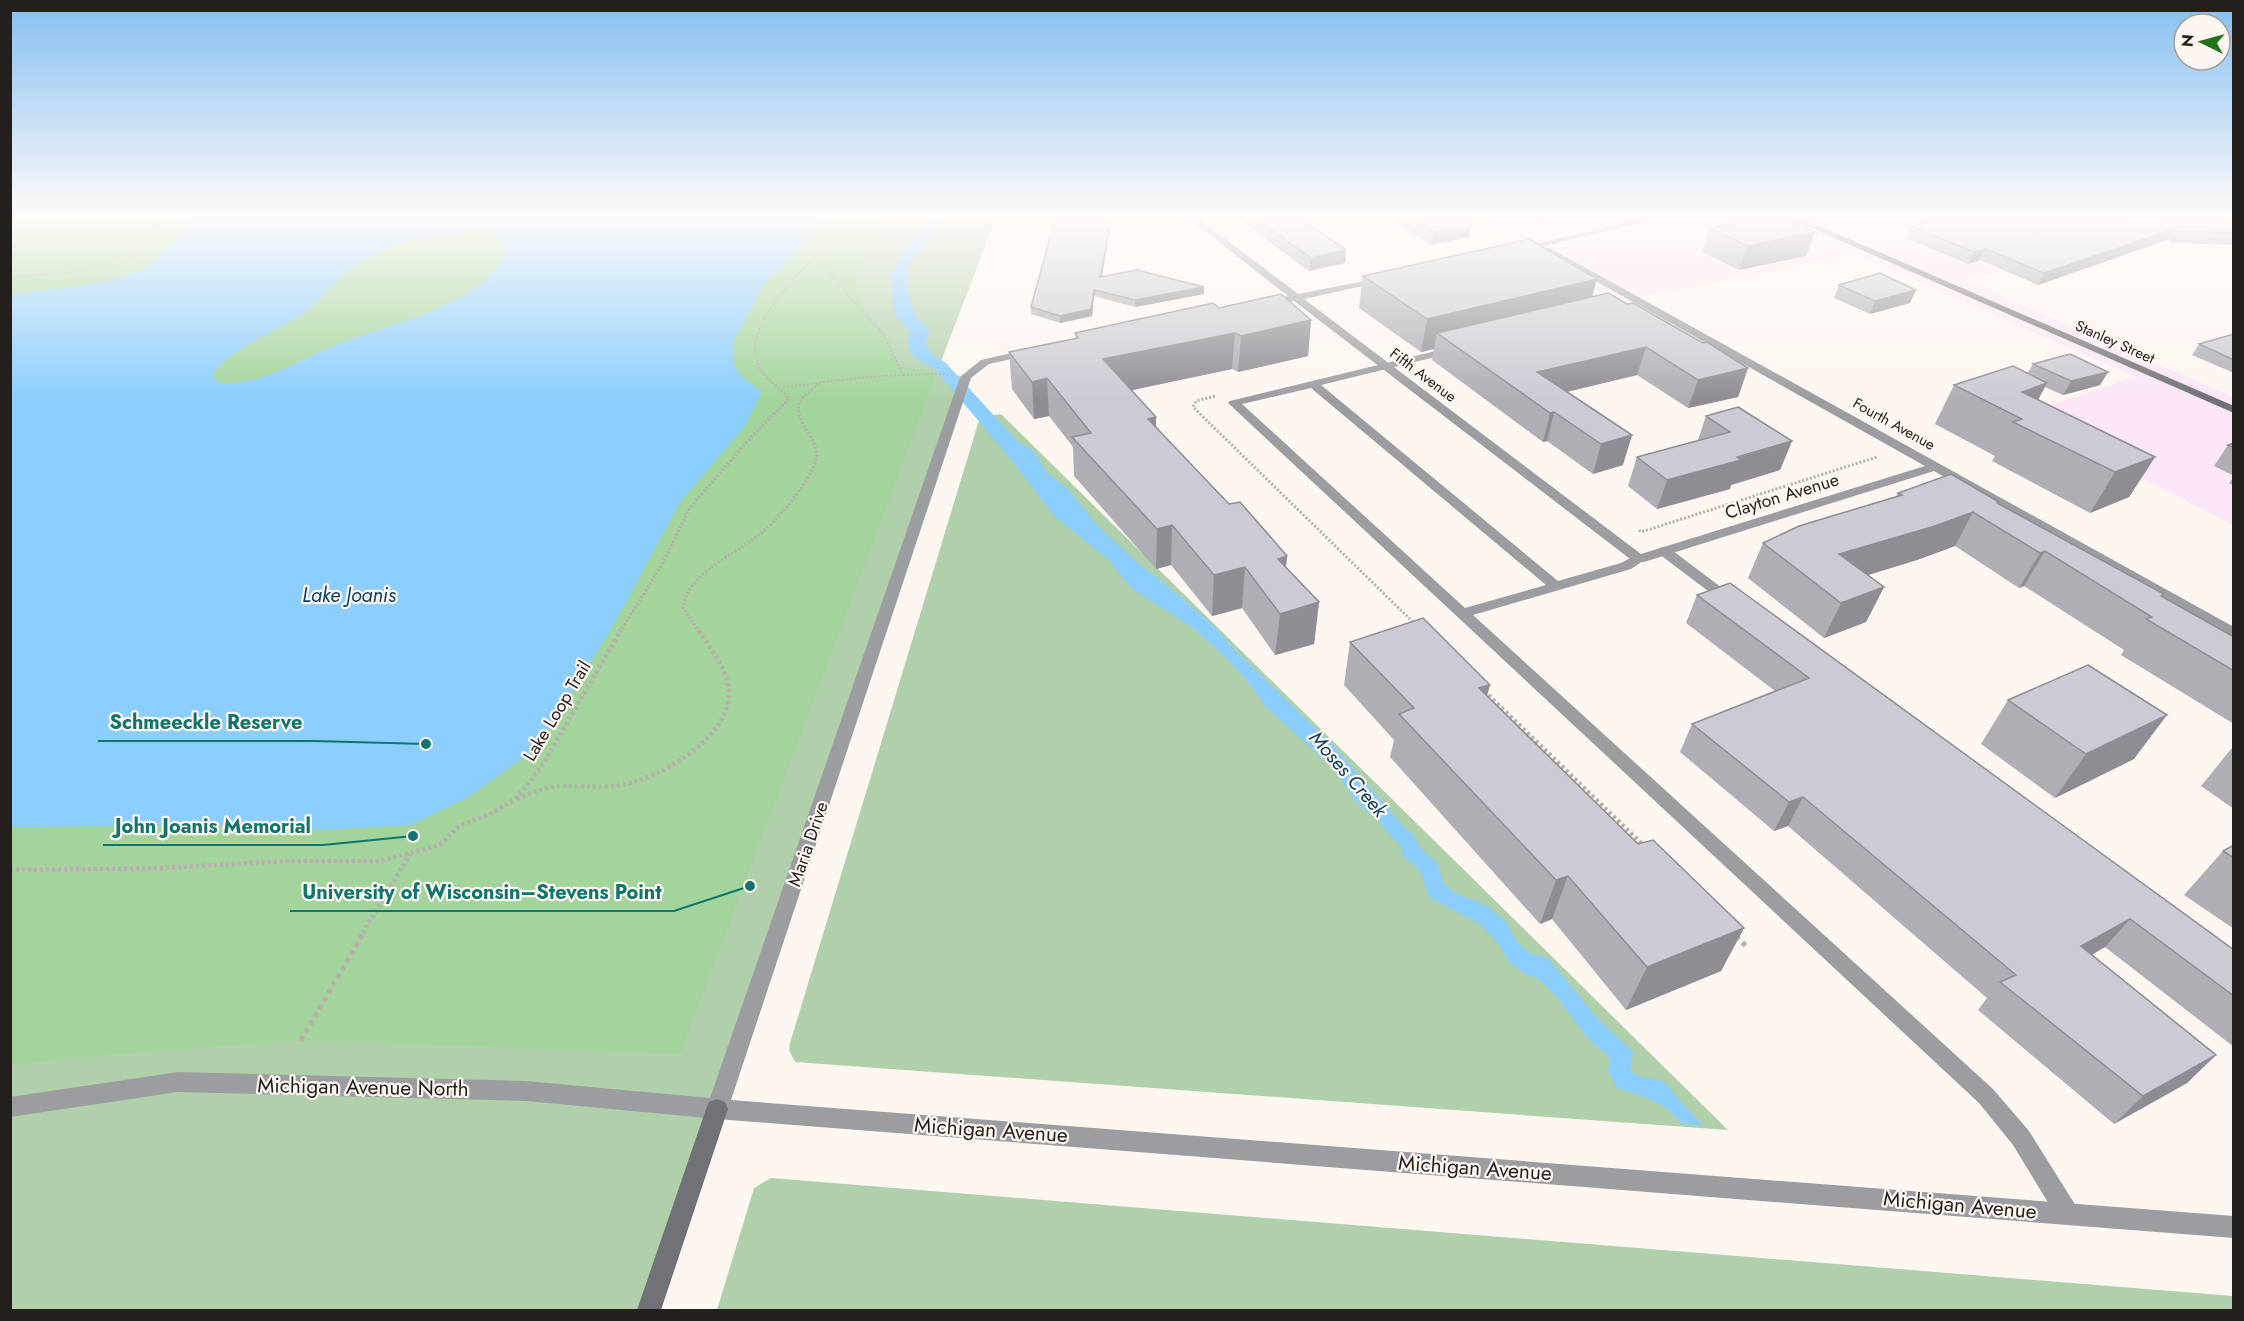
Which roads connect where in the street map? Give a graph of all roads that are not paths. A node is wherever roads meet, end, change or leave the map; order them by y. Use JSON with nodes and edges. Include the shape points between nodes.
{"nodes":[{"id":1,"x":1270,"y":277,"type":"edge"},
{"id":2,"x":1391,"y":277,"type":"edge"},
{"id":3,"x":1594,"y":277,"type":"edge"},
{"id":4,"x":1928,"y":277,"type":"edge"},
{"id":5,"x":1298,"y":298,"type":"junction"},
{"id":6,"x":1642,"y":304,"type":"junction"},
{"id":7,"x":1254,"y":307,"type":"edge"},
{"id":8,"x":1623,"y":308,"type":"edge"},
{"id":9,"x":1465,"y":347,"type":"edge"},
{"id":10,"x":1035,"y":351,"type":"edge"},
{"id":11,"x":1387,"y":366,"type":"junction"},
{"id":12,"x":1313,"y":384,"type":"junction"},
{"id":13,"x":2234,"y":410,"type":"edge"},
{"id":14,"x":1936,"y":466,"type":"junction"},
{"id":15,"x":1664,"y":552,"type":"junction"},
{"id":16,"x":1639,"y":559,"type":"junction"},
{"id":17,"x":1556,"y":586,"type":"junction"},
{"id":18,"x":1743,"y":610,"type":"edge"},
{"id":19,"x":1462,"y":613,"type":"junction"},
{"id":20,"x":2234,"y":633,"type":"edge"},
{"id":21,"x":10,"y":1107,"type":"edge"},
{"id":22,"x":717,"y":1109,"type":"junction"},
{"id":23,"x":2068,"y":1214,"type":"junction"},
{"id":24,"x":2234,"y":1227,"type":"edge"},
{"id":25,"x":649,"y":1311,"type":"edge"}],
"edges":[{"from":1,"to":5,"type":"street","name":"Fifth Avenue"},
{"from":2,"to":5,"type":"street"},
{"from":3,"to":6,"type":"street","name":"Fourth Avenue"},
{"from":4,"to":13,"type":"street","name":"Stanley Street"},
{"from":5,"to":7,"type":"street"},
{"from":5,"to":11,"type":"street","name":"Fifth Avenue"},
{"from":6,"to":8,"type":"street"},
{"from":6,"to":14,"type":"street","name":"Fourth Avenue"},
{"from":9,"to":11,"type":"street"},
{"from":10,"to":22,"type":"street","name":"Maria Drive","via":[[985,362],[966,376]]},
{"from":11,"to":12,"type":"street"},
{"from":11,"to":16,"type":"street","name":"Fifth Avenue"},
{"from":12,"to":17,"type":"street"},
{"from":12,"to":19,"type":"street","via":[[1234,403]]},
{"from":14,"to":15,"type":"street","name":"Clayton Avenue"},
{"from":14,"to":20,"type":"street","name":"Fourth Avenue"},
{"from":15,"to":16,"type":"street","name":"Clayton Avenue"},
{"from":15,"to":18,"type":"street"},
{"from":16,"to":17,"type":"street","name":"Clayton Avenue"},
{"from":17,"to":19,"type":"street","name":"Clayton Avenue"},
{"from":19,"to":23,"type":"street","via":[[1986,1096],[2020,1138]]},
{"from":21,"to":22,"type":"street","name":"Michigan Avenue North","via":[[178,1082],[526,1091]]},
{"from":22,"to":23,"type":"street","name":"Michigan Avenue"},
{"from":22,"to":25,"type":"street","name":"Maria Drive"},
{"from":23,"to":24,"type":"street","name":"Michigan Avenue"}]}
